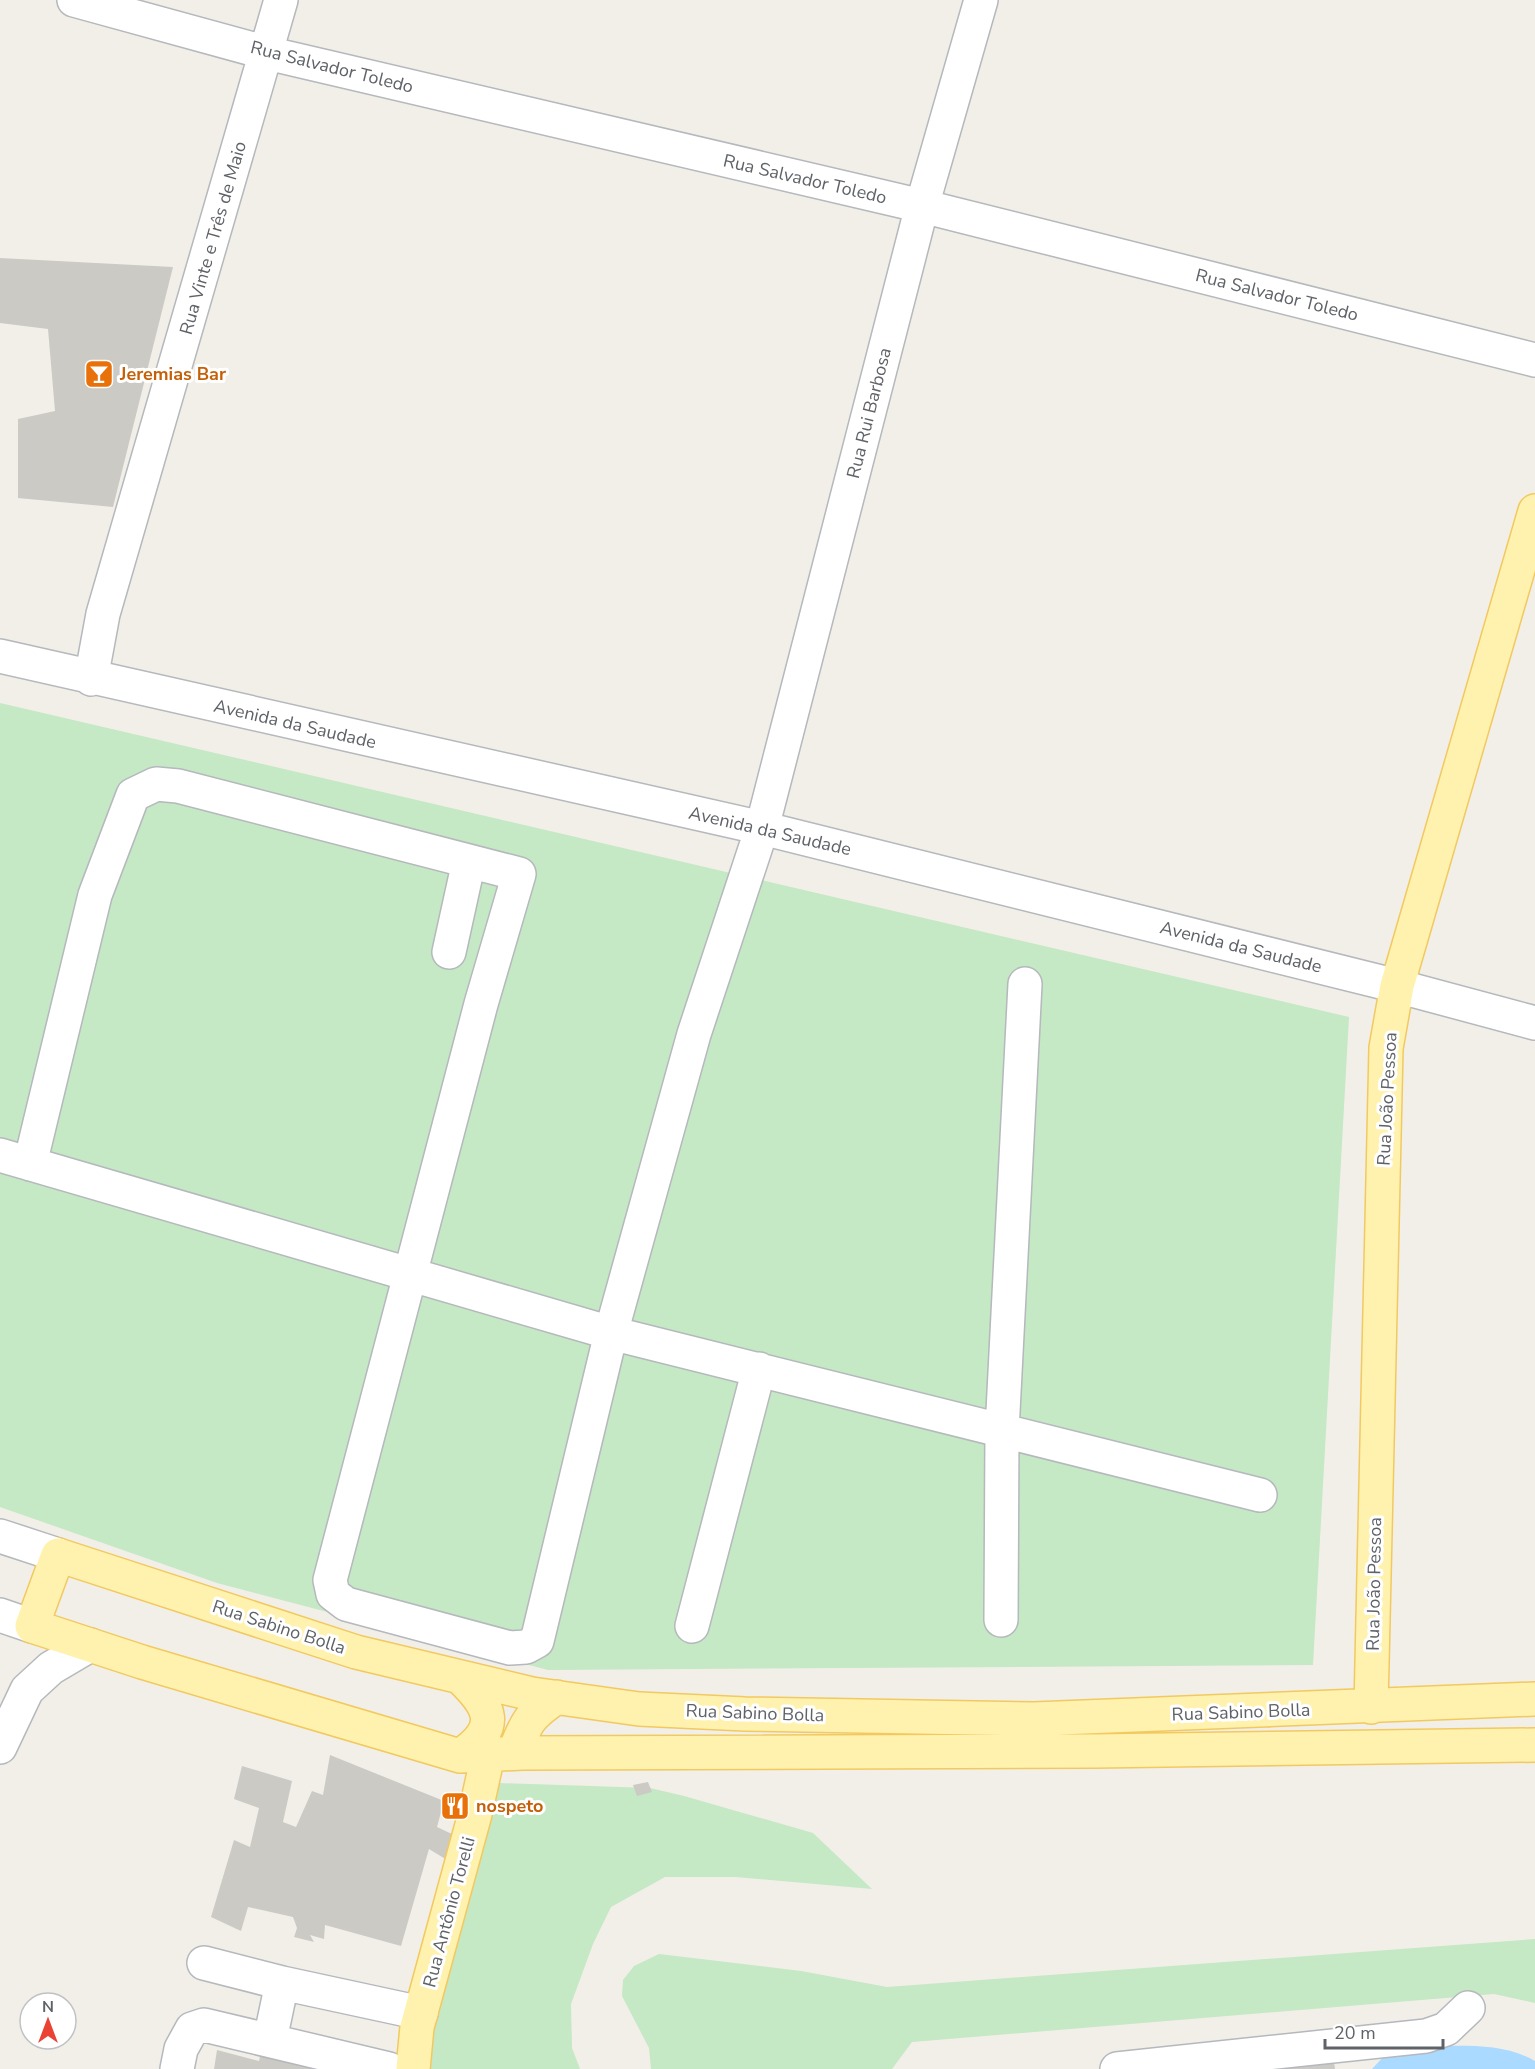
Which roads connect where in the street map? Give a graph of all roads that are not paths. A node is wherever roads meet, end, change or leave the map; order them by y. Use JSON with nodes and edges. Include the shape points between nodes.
{"nodes":[{"id":1,"x":74,"y":0,"type":"edge"},
{"id":2,"x":281,"y":0,"type":"edge"},
{"id":3,"x":981,"y":0,"type":"edge"},
{"id":4,"x":267,"y":52,"type":"junction"},
{"id":5,"x":922,"y":206,"type":"junction"},
{"id":6,"x":1535,"y":360,"type":"edge"},
{"id":7,"x":1535,"y":511,"type":"edge"},
{"id":8,"x":0,"y":656,"type":"edge"},
{"id":9,"x":80,"y":676,"type":"junction"},
{"id":10,"x":762,"y":828,"type":"junction"},
{"id":11,"x":469,"y":861,"type":"junction"},
{"id":12,"x":449,"y":951,"type":"dead end"},
{"id":13,"x":1025,"y":984,"type":"dead end"},
{"id":14,"x":1397,"y":986,"type":"junction"},
{"id":15,"x":1535,"y":1023,"type":"edge"},
{"id":16,"x":15,"y":1159,"type":"edge"},
{"id":17,"x":410,"y":1274,"type":"junction"},
{"id":18,"x":610,"y":1333,"type":"junction"},
{"id":19,"x":759,"y":1370,"type":"junction"},
{"id":20,"x":1002,"y":1431,"type":"junction"},
{"id":21,"x":1260,"y":1495,"type":"dead end"},
{"id":22,"x":0,"y":1536,"type":"edge"},
{"id":23,"x":58,"y":1555,"type":"junction"},
{"id":24,"x":0,"y":1615,"type":"edge"},
{"id":25,"x":1001,"y":1620,"type":"dead end"},
{"id":26,"x":32,"y":1626,"type":"junction"},
{"id":27,"x":692,"y":1626,"type":"dead end"},
{"id":28,"x":90,"y":1645,"type":"junction"},
{"id":29,"x":460,"y":1677,"type":"junction"},
{"id":30,"x":557,"y":1697,"type":"junction"},
{"id":31,"x":1535,"y":1699,"type":"edge"},
{"id":32,"x":1371,"y":1707,"type":"junction"},
{"id":33,"x":1535,"y":1745,"type":"edge"},
{"id":34,"x":0,"y":1747,"type":"edge"},
{"id":35,"x":488,"y":1754,"type":"junction"},
{"id":36,"x":204,"y":1964,"type":"dead end"},
{"id":37,"x":282,"y":1983,"type":"junction"},
{"id":38,"x":1468,"y":2008,"type":"dead end"},
{"id":39,"x":421,"y":2013,"type":"junction"},
{"id":40,"x":270,"y":2040,"type":"junction"},
{"id":41,"x":177,"y":2069,"type":"edge"},
{"id":42,"x":389,"y":2069,"type":"edge"},
{"id":43,"x":413,"y":2069,"type":"edge"},
{"id":44,"x":1117,"y":2069,"type":"edge"}],
"edges":[{"from":1,"to":4,"type":"street","name":"Rua Salvador Toledo"},
{"from":2,"to":4,"type":"street","name":"Rua Vinte e Três de Maio"},
{"from":3,"to":5,"type":"street","name":"Rua Rui Barbosa"},
{"from":4,"to":5,"type":"street","name":"Rua Salvador Toledo"},
{"from":4,"to":9,"type":"street","name":"Rua Vinte e Três de Maio","via":[[103,614]]},
{"from":5,"to":6,"type":"street","name":"Rua Salvador Toledo"},
{"from":5,"to":10,"type":"street","name":"Rua Rui Barbosa"},
{"from":7,"to":14,"type":"main road","name":"Rua João Pessoa"},
{"from":8,"to":9,"type":"street","name":"Avenida da Saudade"},
{"from":9,"to":10,"type":"street","name":"Avenida da Saudade"},
{"from":10,"to":14,"type":"street","name":"Avenida da Saudade"},
{"from":10,"to":18,"type":"street","name":"Rua Rui Barbosa","via":[[694,1034]]},
{"from":11,"to":12,"type":"street"},
{"from":11,"to":16,"type":"street","via":[[178,786],[156,784],[133,795],[94,895]]},
{"from":11,"to":17,"type":"street","via":[[519,874]]},
{"from":13,"to":20,"type":"street"},
{"from":14,"to":15,"type":"street","name":"Avenida da Saudade"},
{"from":14,"to":32,"type":"main road","name":"Rua João Pessoa","via":[[1386,1048]]},
{"from":16,"to":17,"type":"street"},
{"from":17,"to":18,"type":"street"},
{"from":17,"to":18,"type":"street","name":"Rua Rui Barbosa","via":[[330,1580],[333,1594],[346,1604],[510,1648],[526,1647],[537,1641]]},
{"from":18,"to":19,"type":"street"},
{"from":19,"to":20,"type":"street"},
{"from":19,"to":27,"type":"street"},
{"from":20,"to":21,"type":"street"},
{"from":20,"to":25,"type":"street"},
{"from":22,"to":23,"type":"street","name":"Rua Sabino Bolla"},
{"from":23,"to":26,"type":"main road"},
{"from":23,"to":29,"type":"main road","name":"Rua Sabino Bolla","via":[[356,1652]]},
{"from":24,"to":26,"type":"street","name":"Rua Sabino Bolla"},
{"from":26,"to":28,"type":"main road","name":"Rua Sabino Bolla"},
{"from":28,"to":34,"type":"street","via":[[51,1668],[27,1690]]},
{"from":28,"to":35,"type":"main road","name":"Rua Sabino Bolla"},
{"from":29,"to":30,"type":"main road","name":"Rua Sabino Bolla"},
{"from":29,"to":35,"type":"main road","via":[[482,1698],[488,1710],[485,1731],[477,1744]]},
{"from":30,"to":32,"type":"main road","name":"Rua Sabino Bolla","via":[[639,1708],[745,1714],[1034,1719]]},
{"from":30,"to":35,"type":"main road","name":"Rua Antônio Torelli","via":[[535,1711],[523,1731]]},
{"from":31,"to":32,"type":"main road","name":"Rua Sabino Bolla"},
{"from":33,"to":35,"type":"main road","name":"Rua Sabino Bolla"},
{"from":35,"to":39,"type":"main road","name":"Rua Antônio Torelli"},
{"from":36,"to":37,"type":"street"},
{"from":37,"to":39,"type":"street"},
{"from":37,"to":40,"type":"street"},
{"from":38,"to":44,"type":"street","via":[[1446,2029],[1426,2036]]},
{"from":39,"to":43,"type":"main road","name":"Rua Antônio Torelli"},
{"from":40,"to":41,"type":"street","via":[[204,2025],[192,2029],[181,2049]]},
{"from":40,"to":42,"type":"street"}]}
